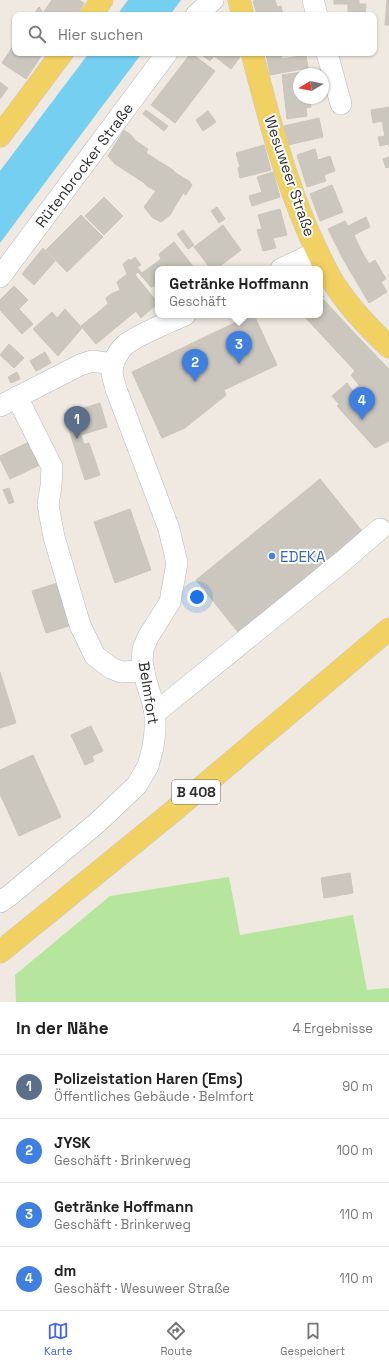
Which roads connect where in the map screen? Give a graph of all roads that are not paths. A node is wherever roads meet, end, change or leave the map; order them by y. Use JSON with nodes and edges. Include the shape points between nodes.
{"nodes":[{"id":1,"x":102,"y":0,"type":"edge"},
{"id":2,"x":213,"y":0,"type":"edge"},
{"id":3,"x":239,"y":0,"type":"edge"},
{"id":4,"x":313,"y":0,"type":"edge"},
{"id":5,"x":93,"y":12,"type":"edge"},
{"id":6,"x":199,"y":12,"type":"edge"},
{"id":7,"x":242,"y":12,"type":"edge"},
{"id":8,"x":316,"y":12,"type":"edge"},
{"id":9,"x":60,"y":56,"type":"edge"},
{"id":10,"x":165,"y":56,"type":"edge"},
{"id":11,"x":253,"y":56,"type":"edge"},
{"id":12,"x":328,"y":56,"type":"edge"},
{"id":13,"x":341,"y":104,"type":"dead end"},
{"id":14,"x":0,"y":136,"type":"edge"},
{"id":15,"x":317,"y":252,"type":"junction"},
{"id":16,"x":287,"y":266,"type":"edge"},
{"id":17,"x":0,"y":277,"type":"edge"},
{"id":18,"x":179,"y":318,"type":"edge"},
{"id":19,"x":389,"y":347,"type":"edge"},
{"id":20,"x":113,"y":364,"type":"junction"},
{"id":21,"x":9,"y":401,"type":"edge"},
{"id":22,"x":380,"y":529,"type":"dead end"},
{"id":23,"x":389,"y":629,"type":"edge"},
{"id":24,"x":144,"y":671,"type":"junction"},
{"id":25,"x":155,"y":713,"type":"junction"},
{"id":26,"x":0,"y":902,"type":"edge"},
{"id":27,"x":0,"y":952,"type":"edge"}],
"edges":[{"from":1,"to":5,"type":"main road"},
{"from":2,"to":6,"type":"street"},
{"from":3,"to":7,"type":"main road"},
{"from":4,"to":8,"type":"street"},
{"from":9,"to":14,"type":"main road"},
{"from":10,"to":17,"type":"street","name":"Rütenbrocker Straße"},
{"from":11,"to":15,"type":"main road","name":"Wesuweer Straße","via":[[283,166]]},
{"from":12,"to":13,"type":"street"},
{"from":15,"to":16,"type":"street"},
{"from":15,"to":19,"type":"main road","name":"Wesuweer Straße","via":[[335,285]]},
{"from":18,"to":20,"type":"street","via":[[124,345]]},
{"from":20,"to":21,"type":"street","via":[[92,361],[80,365]]},
{"from":20,"to":24,"type":"street","name":"Belmfort","via":[[112,374],[116,389],[169,528],[177,563],[170,602],[148,637],[143,650]]},
{"from":21,"to":24,"type":"street","via":[[52,467],[48,505],[54,537],[80,625],[95,656],[111,668],[122,672]]},
{"from":22,"to":25,"type":"street"},
{"from":23,"to":27,"type":"main road","number":"B 408","via":[[171,813]]},
{"from":24,"to":25,"type":"street","name":"Belmfort"},
{"from":25,"to":26,"type":"street","name":"Belmfort","via":[[155,732],[148,766],[137,784],[97,823]]}]}
